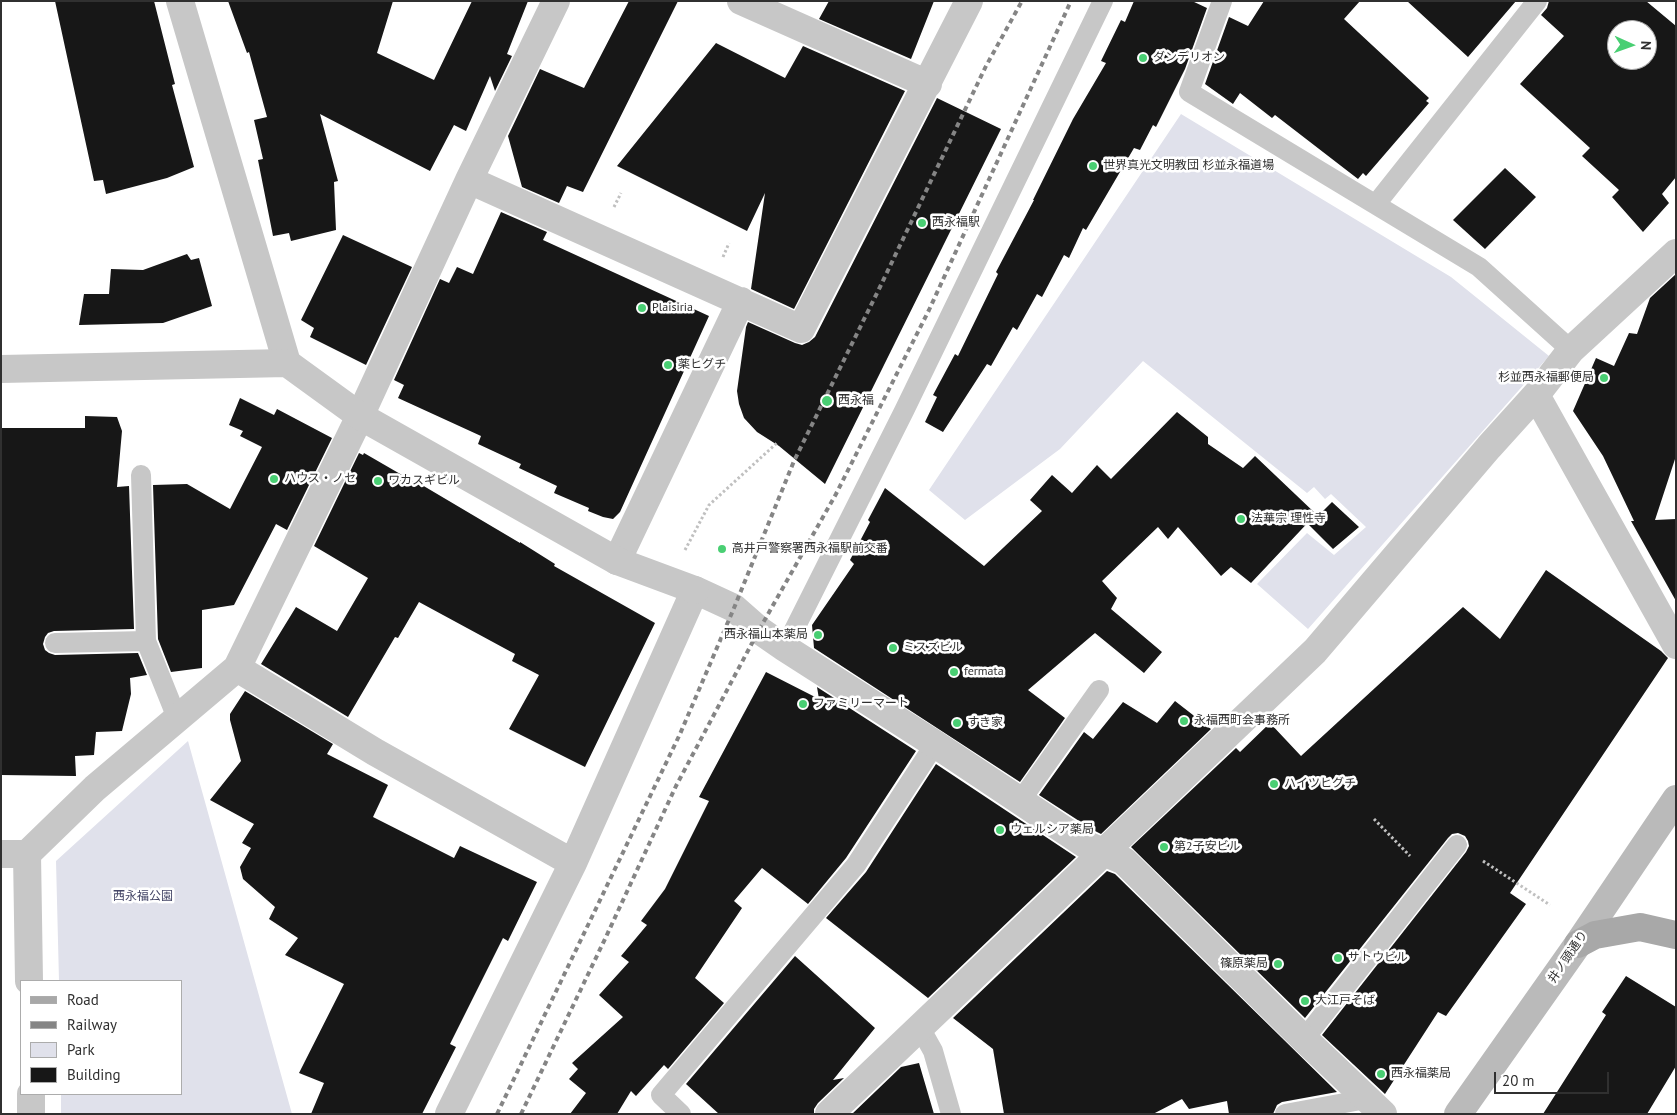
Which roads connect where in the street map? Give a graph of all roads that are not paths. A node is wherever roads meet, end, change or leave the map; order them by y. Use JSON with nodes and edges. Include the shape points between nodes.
{"nodes":[{"id":1,"x":180,"y":1,"type":"edge"},
{"id":2,"x":556,"y":1,"type":"edge"},
{"id":3,"x":741,"y":1,"type":"edge"},
{"id":4,"x":969,"y":1,"type":"edge"},
{"id":5,"x":1103,"y":1,"type":"edge"},
{"id":6,"x":1222,"y":1,"type":"edge"},
{"id":7,"x":1537,"y":1,"type":"edge"},
{"id":8,"x":928,"y":84,"type":"junction"},
{"id":9,"x":469,"y":180,"type":"junction"},
{"id":10,"x":1376,"y":204,"type":"junction"},
{"id":11,"x":1676,"y":253,"type":"edge"},
{"id":12,"x":741,"y":301,"type":"junction"},
{"id":13,"x":1571,"y":350,"type":"junction"},
{"id":14,"x":287,"y":363,"type":"junction"},
{"id":15,"x":1,"y":368,"type":"edge"},
{"id":16,"x":1536,"y":395,"type":"junction"},
{"id":17,"x":360,"y":416,"type":"junction"},
{"id":18,"x":141,"y":475,"type":"dead end"},
{"id":19,"x":617,"y":561,"type":"junction"},
{"id":20,"x":696,"y":590,"type":"junction"},
{"id":21,"x":146,"y":641,"type":"junction"},
{"id":22,"x":55,"y":642,"type":"dead end"},
{"id":23,"x":1676,"y":645,"type":"edge"},
{"id":24,"x":785,"y":648,"type":"junction"},
{"id":25,"x":236,"y":668,"type":"junction"},
{"id":26,"x":1099,"y":690,"type":"dead end"},
{"id":27,"x":177,"y":718,"type":"junction"},
{"id":28,"x":935,"y":744,"type":"junction"},
{"id":29,"x":1676,"y":799,"type":"edge"},
{"id":30,"x":1021,"y":800,"type":"junction"},
{"id":31,"x":1457,"y":844,"type":"road end"},
{"id":32,"x":1103,"y":851,"type":"junction"},
{"id":33,"x":14,"y":854,"type":"edge"},
{"id":34,"x":573,"y":863,"type":"junction"},
{"id":35,"x":1676,"y":936,"type":"edge"},
{"id":36,"x":1578,"y":944,"type":"junction"},
{"id":37,"x":29,"y":980,"type":"edge"},
{"id":38,"x":919,"y":1026,"type":"junction"},
{"id":39,"x":1304,"y":1039,"type":"junction"},
{"id":40,"x":30,"y":1095,"type":"edge"},
{"id":41,"x":1375,"y":1106,"type":"edge"},
{"id":42,"x":31,"y":1114,"type":"edge"},
{"id":43,"x":449,"y":1114,"type":"edge"},
{"id":44,"x":680,"y":1114,"type":"edge"},
{"id":45,"x":828,"y":1114,"type":"edge"},
{"id":46,"x":951,"y":1114,"type":"edge"},
{"id":47,"x":1285,"y":1114,"type":"edge"},
{"id":48,"x":1458,"y":1114,"type":"edge"}],
"edges":[{"from":1,"to":14,"type":"street"},
{"from":2,"to":9,"type":"street"},
{"from":3,"to":8,"type":"street"},
{"from":4,"to":8,"type":"street"},
{"from":5,"to":24,"type":"lane"},
{"from":6,"to":10,"type":"lane","via":[[1189,92]]},
{"from":7,"to":10,"type":"lane"},
{"from":8,"to":12,"type":"street","via":[[801,329]]},
{"from":9,"to":12,"type":"street"},
{"from":9,"to":17,"type":"street"},
{"from":10,"to":13,"type":"lane","via":[[1479,267]]},
{"from":11,"to":13,"type":"street"},
{"from":12,"to":19,"type":"street"},
{"from":13,"to":16,"type":"street"},
{"from":14,"to":15,"type":"street"},
{"from":14,"to":17,"type":"street"},
{"from":16,"to":23,"type":"street"},
{"from":16,"to":32,"type":"street","via":[[1315,651]]},
{"from":17,"to":19,"type":"street"},
{"from":17,"to":25,"type":"street"},
{"from":18,"to":21,"type":"lane"},
{"from":19,"to":20,"type":"street"},
{"from":20,"to":24,"type":"street","via":[[734,608]]},
{"from":20,"to":34,"type":"street"},
{"from":21,"to":22,"type":"lane"},
{"from":21,"to":27,"type":"lane"},
{"from":24,"to":28,"type":"street"},
{"from":25,"to":27,"type":"street"},
{"from":25,"to":34,"type":"street","via":[[375,752]]},
{"from":26,"to":30,"type":"lane"},
{"from":27,"to":33,"type":"street"},
{"from":28,"to":30,"type":"street"},
{"from":28,"to":44,"type":"lane","via":[[856,865],[661,1095]]},
{"from":29,"to":36,"type":"main road","name":"井ノ頭通り"},
{"from":30,"to":32,"type":"street","via":[[1085,844]]},
{"from":31,"to":39,"type":"lane"},
{"from":32,"to":38,"type":"street"},
{"from":32,"to":39,"type":"street","via":[[1124,861]]},
{"from":33,"to":37,"type":"street"},
{"from":34,"to":43,"type":"street"},
{"from":35,"to":36,"type":"main road","via":[[1640,928],[1595,935]]},
{"from":36,"to":48,"type":"main road","name":"井ノ頭通り"},
{"from":38,"to":45,"type":"street"},
{"from":38,"to":46,"type":"lane","via":[[933,1051]]},
{"from":39,"to":41,"type":"street"},
{"from":40,"to":42,"type":"street"},
{"from":41,"to":47,"type":"lane"}]}
